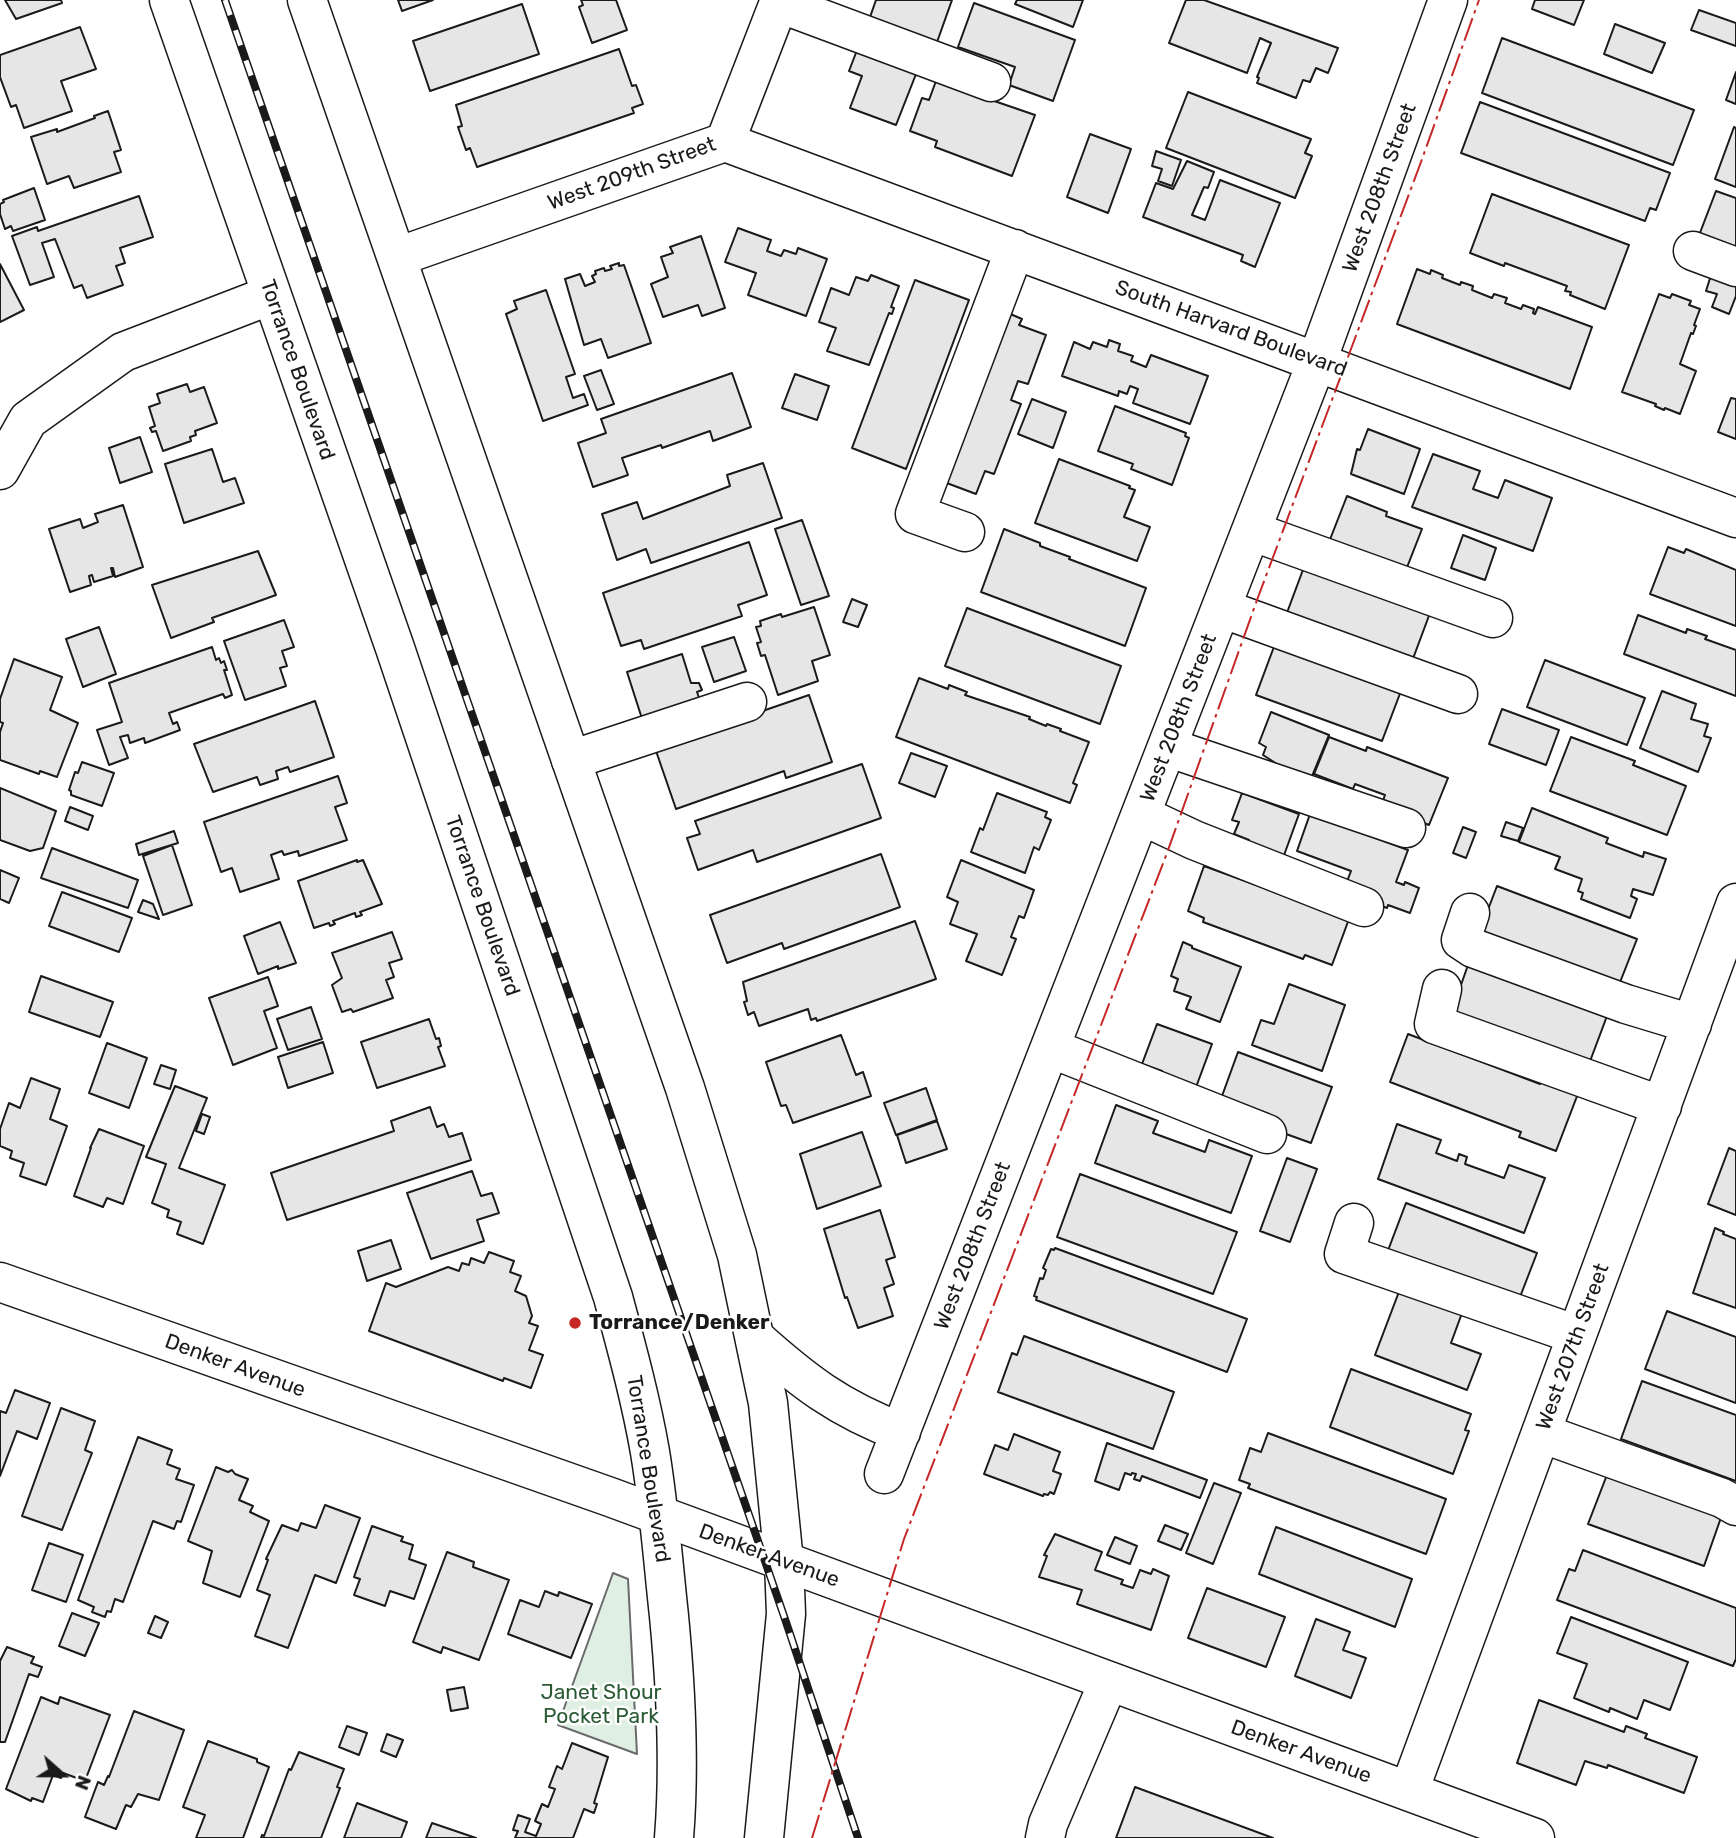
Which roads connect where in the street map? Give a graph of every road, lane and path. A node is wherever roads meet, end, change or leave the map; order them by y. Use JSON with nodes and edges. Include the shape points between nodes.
{"nodes":[{"id":1,"x":169,"y":0,"type":"edge"},
{"id":2,"x":307,"y":0,"type":"edge"},
{"id":3,"x":1448,"y":0,"type":"edge"},
{"id":4,"x":779,"y":1,"type":"edge"},
{"id":5,"x":991,"y":82,"type":"dead end"},
{"id":6,"x":725,"y":142,"type":"junction"},
{"id":7,"x":1015,"y":249,"type":"junction"},
{"id":8,"x":1693,"y":251,"type":"dead end"},
{"id":9,"x":397,"y":257,"type":"junction"},
{"id":10,"x":1736,"y":267,"type":"edge"},
{"id":11,"x":271,"y":295,"type":"junction"},
{"id":12,"x":1317,"y":361,"type":"junction"},
{"id":13,"x":0,"y":470,"type":"edge"},
{"id":14,"x":1736,"y":518,"type":"edge"},
{"id":15,"x":1251,"y":531,"type":"junction"},
{"id":16,"x":965,"y":533,"type":"dead end"},
{"id":17,"x":1221,"y":608,"type":"junction"},
{"id":18,"x":1493,"y":618,"type":"dead end"},
{"id":19,"x":1458,"y":694,"type":"dead end"},
{"id":20,"x":747,"y":702,"type":"dead end"},
{"id":21,"x":1167,"y":747,"type":"junction"},
{"id":22,"x":570,"y":760,"type":"junction"},
{"id":23,"x":1141,"y":815,"type":"junction"},
{"id":24,"x":1406,"y":828,"type":"dead end"},
{"id":25,"x":1736,"y":903,"type":"edge"},
{"id":26,"x":1364,"y":907,"type":"dead end"},
{"id":27,"x":1470,"y":913,"type":"dead end"},
{"id":28,"x":1443,"y":989,"type":"dead end"},
{"id":29,"x":1692,"y":1024,"type":"junction"},
{"id":30,"x":1050,"y":1048,"type":"junction"},
{"id":31,"x":1661,"y":1105,"type":"junction"},
{"id":32,"x":1267,"y":1133,"type":"dead end"},
{"id":33,"x":1354,"y":1223,"type":"dead end"},
{"id":34,"x":0,"y":1282,"type":"edge"},
{"id":35,"x":1577,"y":1335,"type":"junction"},
{"id":36,"x":755,"y":1338,"type":"junction"},
{"id":37,"x":1545,"y":1423,"type":"junction"},
{"id":38,"x":901,"y":1432,"type":"junction"},
{"id":39,"x":884,"y":1474,"type":"dead end"},
{"id":40,"x":1736,"y":1485,"type":"edge"},
{"id":41,"x":1736,"y":1506,"type":"edge"},
{"id":42,"x":659,"y":1516,"type":"junction"},
{"id":43,"x":784,"y":1562,"type":"junction"},
{"id":44,"x":1108,"y":1683,"type":"junction"},
{"id":45,"x":1409,"y":1791,"type":"junction"},
{"id":46,"x":674,"y":1838,"type":"edge"},
{"id":47,"x":764,"y":1838,"type":"edge"},
{"id":48,"x":1045,"y":1838,"type":"edge"},
{"id":49,"x":1535,"y":1838,"type":"edge"}],
"edges":[{"from":1,"to":11,"type":"street","name":"Torrance Boulevard"},
{"from":2,"to":9,"type":"street"},
{"from":3,"to":12,"type":"street","name":"West 208th Street"},
{"from":4,"to":5,"type":"street"},
{"from":4,"to":6,"type":"street","name":"West 209th Street"},
{"from":6,"to":7,"type":"street","name":"South Harvard Boulevard"},
{"from":6,"to":9,"type":"street","name":"West 209th Street"},
{"from":7,"to":12,"type":"street","name":"South Harvard Boulevard"},
{"from":7,"to":16,"type":"street","via":[[915,514]]},
{"from":8,"to":10,"type":"street"},
{"from":9,"to":22,"type":"street"},
{"from":11,"to":13,"type":"street","via":[[123,352],[28,420]]},
{"from":11,"to":42,"type":"street","name":"Torrance Boulevard","via":[[613,1297],[638,1391]]},
{"from":12,"to":14,"type":"street","name":"South Harvard Boulevard"},
{"from":12,"to":15,"type":"street","name":"West 208th Street"},
{"from":15,"to":17,"type":"street","name":"West 208th Street"},
{"from":15,"to":18,"type":"street"},
{"from":17,"to":19,"type":"street"},
{"from":17,"to":21,"type":"street","name":"West 208th Street"},
{"from":20,"to":22,"type":"street"},
{"from":21,"to":23,"type":"street","name":"West 208th Street"},
{"from":21,"to":24,"type":"street"},
{"from":22,"to":36,"type":"street","via":[[685,1088],[737,1255]]},
{"from":23,"to":26,"type":"street"},
{"from":23,"to":30,"type":"street","name":"West 208th Street"},
{"from":25,"to":29,"type":"street","name":"West 207th Street"},
{"from":27,"to":29,"type":"street","via":[[1461,940],[1473,948]]},
{"from":28,"to":31,"type":"street","via":[[1434,1024]]},
{"from":29,"to":31,"type":"street","name":"West 207th Street"},
{"from":30,"to":32,"type":"street"},
{"from":30,"to":38,"type":"street","name":"West 208th Street"},
{"from":31,"to":35,"type":"street","name":"West 207th Street"},
{"from":33,"to":35,"type":"street","via":[[1344,1254]]},
{"from":34,"to":42,"type":"street","name":"Denker Avenue"},
{"from":35,"to":37,"type":"street","name":"West 207th Street"},
{"from":36,"to":38,"type":"street","via":[[826,1396]]},
{"from":36,"to":43,"type":"street","via":[[768,1403]]},
{"from":37,"to":40,"type":"street"},
{"from":37,"to":41,"type":"street"},
{"from":37,"to":45,"type":"street","name":"West 207th Street"},
{"from":38,"to":39,"type":"street","name":"West 208th Street"},
{"from":42,"to":43,"type":"street","name":"Denker Avenue"},
{"from":42,"to":46,"type":"street","name":"Torrance Boulevard","via":[[674,1677]]},
{"from":43,"to":44,"type":"street","name":"Denker Avenue"},
{"from":43,"to":47,"type":"street","via":[[786,1615]]},
{"from":44,"to":45,"type":"street","name":"Denker Avenue"},
{"from":44,"to":48,"type":"street"},
{"from":45,"to":49,"type":"street","name":"Denker Avenue"}]}
